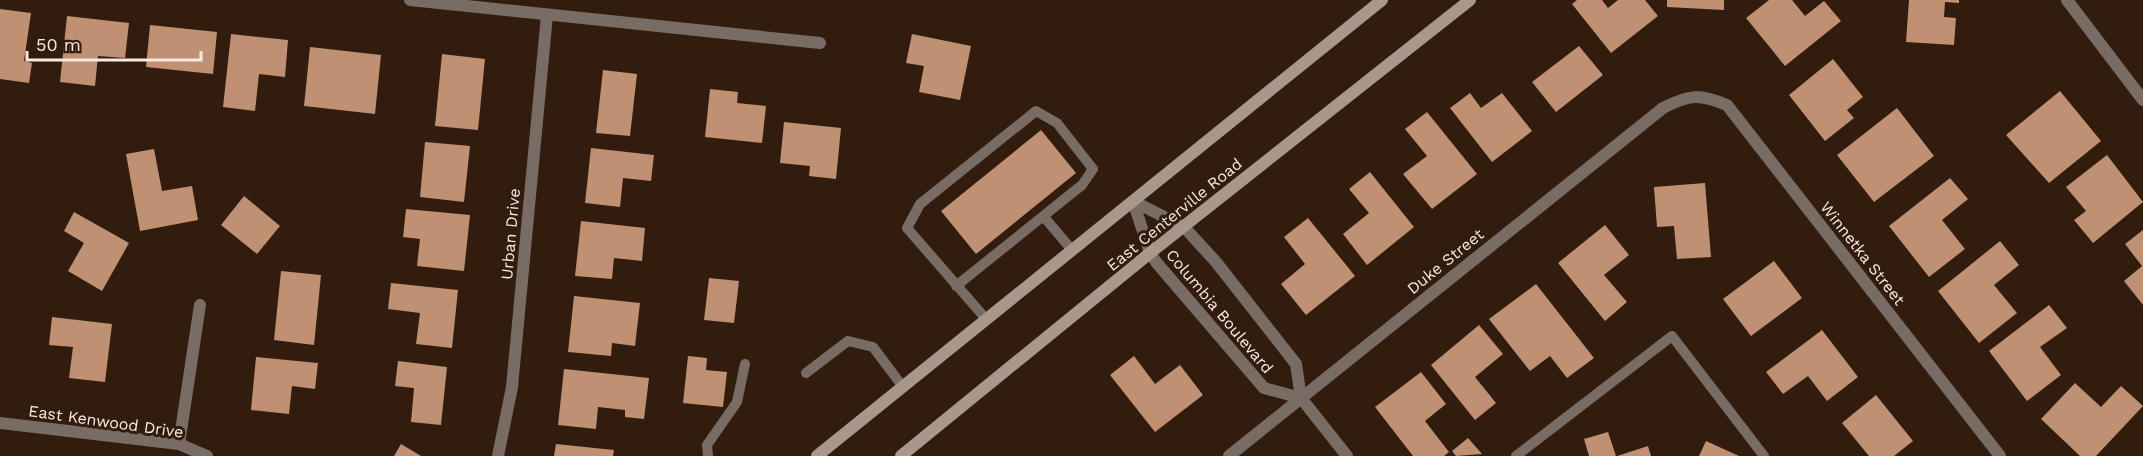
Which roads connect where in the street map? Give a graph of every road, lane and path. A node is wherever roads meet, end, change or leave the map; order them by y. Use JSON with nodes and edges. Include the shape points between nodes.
{"nodes":[{"id":1,"x":410,"y":0,"type":"edge"},
{"id":2,"x":1382,"y":0,"type":"edge"},
{"id":3,"x":1470,"y":0,"type":"edge"},
{"id":4,"x":2067,"y":0,"type":"edge"},
{"id":5,"x":547,"y":15,"type":"junction"},
{"id":6,"x":820,"y":44,"type":"dead end"},
{"id":7,"x":1686,"y":97,"type":"joint"},
{"id":8,"x":2143,"y":100,"type":"edge"},
{"id":9,"x":1133,"y":201,"type":"junction"},
{"id":10,"x":1044,"y":217,"type":"junction"},
{"id":11,"x":1184,"y":227,"type":"junction"},
{"id":12,"x":1072,"y":250,"type":"junction"},
{"id":13,"x":1150,"y":254,"type":"junction"},
{"id":14,"x":956,"y":286,"type":"junction"},
{"id":15,"x":201,"y":305,"type":"dead end"},
{"id":16,"x":986,"y":320,"type":"junction"},
{"id":17,"x":745,"y":364,"type":"dead end"},
{"id":18,"x":806,"y":374,"type":"dead end"},
{"id":19,"x":903,"y":387,"type":"junction"},
{"id":20,"x":1301,"y":398,"type":"junction"},
{"id":21,"x":0,"y":423,"type":"edge"},
{"id":22,"x":179,"y":444,"type":"junction"},
{"id":23,"x":207,"y":456,"type":"edge"},
{"id":24,"x":498,"y":456,"type":"edge"},
{"id":25,"x":708,"y":456,"type":"edge"},
{"id":26,"x":817,"y":456,"type":"edge"},
{"id":27,"x":901,"y":456,"type":"edge"},
{"id":28,"x":1229,"y":456,"type":"edge"},
{"id":29,"x":1347,"y":456,"type":"edge"},
{"id":30,"x":1516,"y":456,"type":"edge"},
{"id":31,"x":1764,"y":456,"type":"edge"},
{"id":32,"x":2000,"y":456,"type":"edge"}],
"edges":[{"from":1,"to":5,"type":"street"},
{"from":2,"to":9,"type":"main road"},
{"from":3,"to":11,"type":"main road","name":"East Centerville Road"},
{"from":4,"to":8,"type":"street"},
{"from":5,"to":6,"type":"street"},
{"from":5,"to":24,"type":"street","name":"Urban Drive","via":[[512,387]]},
{"from":7,"to":20,"type":"street","name":"Duke Street","via":[[1663,108]]},
{"from":7,"to":32,"type":"street","name":"Winnetka Street","via":[[1710,98],[1727,105]]},
{"from":9,"to":11,"type":"street","name":"Columbia Boulevard"},
{"from":9,"to":12,"type":"main road"},
{"from":9,"to":13,"type":"street","name":"Columbia Boulevard"},
{"from":10,"to":12,"type":"lane"},
{"from":10,"to":14,"type":"lane"},
{"from":10,"to":14,"type":"lane","via":[[1082,185],[1094,169],[1057,123],[1036,111],[920,204],[907,228]]},
{"from":11,"to":13,"type":"main road","name":"East Centerville Road"},
{"from":11,"to":20,"type":"street","name":"Columbia Boulevard","via":[[1296,364]]},
{"from":12,"to":16,"type":"main road"},
{"from":13,"to":20,"type":"street","name":"Columbia Boulevard","via":[[1264,388]]},
{"from":13,"to":27,"type":"main road","name":"East Centerville Road"},
{"from":14,"to":16,"type":"lane"},
{"from":15,"to":22,"type":"street"},
{"from":16,"to":19,"type":"main road"},
{"from":17,"to":25,"type":"lane","via":[[737,402],[707,445]]},
{"from":18,"to":19,"type":"lane","via":[[848,341],[873,346]]},
{"from":19,"to":26,"type":"main road"},
{"from":20,"to":28,"type":"street","name":"Duke Street"},
{"from":20,"to":29,"type":"street"},
{"from":21,"to":22,"type":"street","name":"East Kenwood Drive"},
{"from":22,"to":23,"type":"street","name":"East Kenwood Drive"},
{"from":30,"to":31,"type":"lane","via":[[1672,336]]}]}
